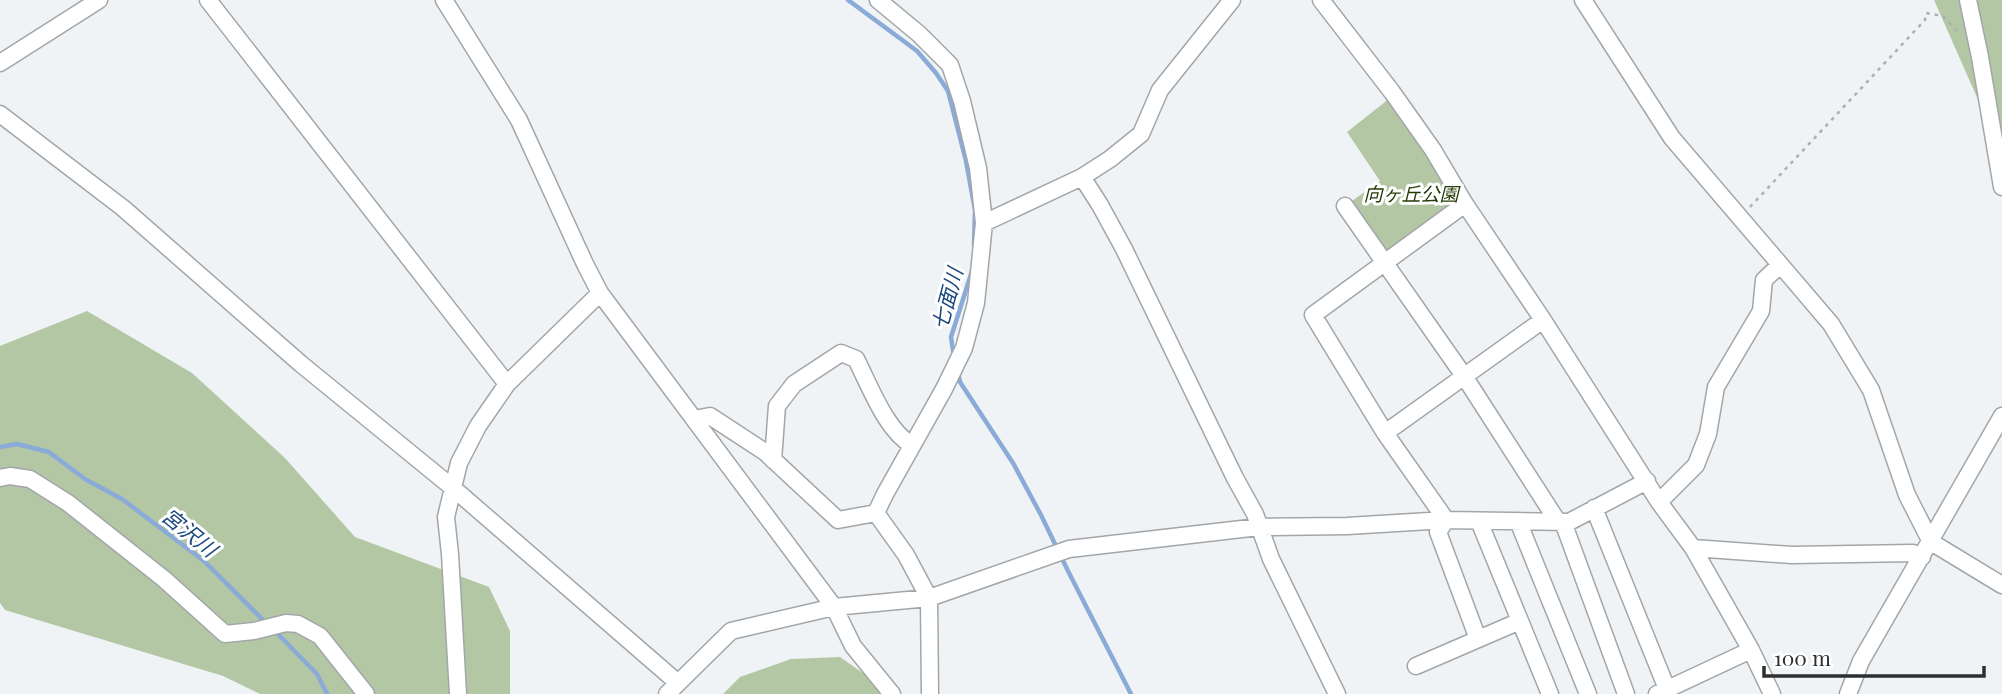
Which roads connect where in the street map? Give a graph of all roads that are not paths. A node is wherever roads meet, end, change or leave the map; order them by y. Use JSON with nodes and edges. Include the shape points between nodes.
{"nodes":[{"id":1,"x":99,"y":0,"type":"edge"},
{"id":2,"x":208,"y":0,"type":"edge"},
{"id":3,"x":444,"y":0,"type":"edge"},
{"id":4,"x":878,"y":0,"type":"edge"},
{"id":5,"x":1232,"y":0,"type":"edge"},
{"id":6,"x":1321,"y":0,"type":"edge"},
{"id":7,"x":1583,"y":0,"type":"edge"},
{"id":8,"x":1968,"y":0,"type":"edge"},
{"id":9,"x":0,"y":63,"type":"edge"},
{"id":10,"x":0,"y":114,"type":"edge"},
{"id":11,"x":1082,"y":177,"type":"junction"},
{"id":12,"x":2002,"y":187,"type":"edge"},
{"id":13,"x":1465,"y":204,"type":"junction"},
{"id":14,"x":1345,"y":206,"type":"dead end"},
{"id":15,"x":984,"y":223,"type":"junction"},
{"id":16,"x":1385,"y":262,"type":"junction"},
{"id":17,"x":1780,"y":265,"type":"junction"},
{"id":18,"x":600,"y":293,"type":"junction"},
{"id":19,"x":1543,"y":320,"type":"junction"},
{"id":20,"x":1464,"y":376,"type":"junction"},
{"id":21,"x":507,"y":384,"type":"junction"},
{"id":22,"x":2002,"y":416,"type":"edge"},
{"id":23,"x":695,"y":419,"type":"junction"},
{"id":24,"x":1385,"y":433,"type":"junction"},
{"id":25,"x":912,"y":444,"type":"junction"},
{"id":26,"x":773,"y":460,"type":"junction"},
{"id":27,"x":0,"y":478,"type":"edge"},
{"id":28,"x":1647,"y":481,"type":"junction"},
{"id":29,"x":453,"y":488,"type":"junction"},
{"id":30,"x":1659,"y":502,"type":"junction"},
{"id":31,"x":1594,"y":508,"type":"junction"},
{"id":32,"x":876,"y":513,"type":"junction"},
{"id":33,"x":1446,"y":520,"type":"junction"},
{"id":34,"x":1479,"y":520,"type":"junction"},
{"id":35,"x":1518,"y":521,"type":"junction"},
{"id":36,"x":1561,"y":522,"type":"junction"},
{"id":37,"x":1259,"y":527,"type":"junction"},
{"id":38,"x":1931,"y":542,"type":"junction"},
{"id":39,"x":1693,"y":548,"type":"junction"},
{"id":40,"x":1922,"y":557,"type":"junction"},
{"id":41,"x":2002,"y":585,"type":"edge"},
{"id":42,"x":929,"y":598,"type":"junction"},
{"id":43,"x":834,"y":607,"type":"junction"},
{"id":44,"x":1520,"y":621,"type":"junction"},
{"id":45,"x":1478,"y":639,"type":"junction"},
{"id":46,"x":1751,"y":650,"type":"junction"},
{"id":47,"x":1416,"y":666,"type":"dead end"},
{"id":48,"x":672,"y":689,"type":"edge"},
{"id":49,"x":1662,"y":692,"type":"edge"},
{"id":50,"x":366,"y":694,"type":"edge"},
{"id":51,"x":458,"y":694,"type":"edge"},
{"id":52,"x":892,"y":694,"type":"edge"},
{"id":53,"x":930,"y":694,"type":"edge"},
{"id":54,"x":1338,"y":694,"type":"edge"},
{"id":55,"x":1550,"y":694,"type":"edge"},
{"id":56,"x":1588,"y":694,"type":"edge"},
{"id":57,"x":1626,"y":694,"type":"edge"},
{"id":58,"x":1772,"y":694,"type":"edge"},
{"id":59,"x":1847,"y":694,"type":"edge"}],
"edges":[{"from":1,"to":9,"type":"street"},
{"from":2,"to":21,"type":"street"},
{"from":3,"to":18,"type":"street","via":[[519,120]]},
{"from":4,"to":15,"type":"street","via":[[950,65],[978,168]]},
{"from":5,"to":11,"type":"street","via":[[1160,90],[1141,134]]},
{"from":6,"to":13,"type":"street","via":[[1419,130]]},
{"from":7,"to":17,"type":"street","via":[[1672,138]]},
{"from":8,"to":12,"type":"street"},
{"from":10,"to":29,"type":"street","via":[[123,208],[301,364]]},
{"from":11,"to":15,"type":"street"},
{"from":11,"to":37,"type":"street","via":[[1124,249]]},
{"from":13,"to":16,"type":"street"},
{"from":13,"to":19,"type":"street"},
{"from":14,"to":16,"type":"street"},
{"from":15,"to":25,"type":"street","via":[[976,303],[961,353]]},
{"from":16,"to":20,"type":"street"},
{"from":16,"to":24,"type":"street","via":[[1313,315]]},
{"from":17,"to":30,"type":"street","via":[[1764,280],[1761,311],[1716,387],[1708,434],[1696,465]]},
{"from":17,"to":38,"type":"street","via":[[1831,324],[1871,390],[1907,495]]},
{"from":18,"to":21,"type":"street"},
{"from":18,"to":23,"type":"street"},
{"from":19,"to":20,"type":"street"},
{"from":19,"to":28,"type":"street"},
{"from":20,"to":24,"type":"street"},
{"from":20,"to":36,"type":"street"},
{"from":21,"to":29,"type":"street","via":[[458,463]]},
{"from":22,"to":38,"type":"street"},
{"from":23,"to":26,"type":"street","via":[[710,416]]},
{"from":23,"to":43,"type":"street"},
{"from":24,"to":33,"type":"street"},
{"from":25,"to":26,"type":"street","via":[[903,440],[884,413],[856,359],[841,353],[794,384],[777,406]]},
{"from":25,"to":32,"type":"street"},
{"from":26,"to":32,"type":"street","via":[[838,520]]},
{"from":27,"to":50,"type":"street","via":[[30,479],[68,503],[225,634],[286,623],[320,636]]},
{"from":28,"to":30,"type":"street"},
{"from":28,"to":31,"type":"street"},
{"from":29,"to":48,"type":"street"},
{"from":29,"to":51,"type":"street","via":[[446,517]]},
{"from":30,"to":39,"type":"street"},
{"from":31,"to":36,"type":"street"},
{"from":31,"to":49,"type":"street"},
{"from":32,"to":42,"type":"street"},
{"from":33,"to":34,"type":"street"},
{"from":33,"to":37,"type":"street"},
{"from":33,"to":45,"type":"street","via":[[1438,532]]},
{"from":34,"to":35,"type":"street"},
{"from":34,"to":44,"type":"street"},
{"from":35,"to":36,"type":"street"},
{"from":35,"to":56,"type":"street"},
{"from":36,"to":57,"type":"street"},
{"from":37,"to":42,"type":"street","via":[[1069,549]]},
{"from":37,"to":54,"type":"street"},
{"from":38,"to":40,"type":"street"},
{"from":38,"to":41,"type":"street"},
{"from":39,"to":40,"type":"street","via":[[1792,555],[1913,553]]},
{"from":39,"to":46,"type":"street"},
{"from":40,"to":59,"type":"street","via":[[1861,661]]},
{"from":42,"to":43,"type":"street"},
{"from":42,"to":53,"type":"street"},
{"from":43,"to":48,"type":"street","via":[[732,631]]},
{"from":43,"to":52,"type":"street","via":[[853,646]]},
{"from":44,"to":45,"type":"street"},
{"from":44,"to":55,"type":"street"},
{"from":45,"to":47,"type":"street"},
{"from":46,"to":49,"type":"street"},
{"from":46,"to":58,"type":"street"}]}
